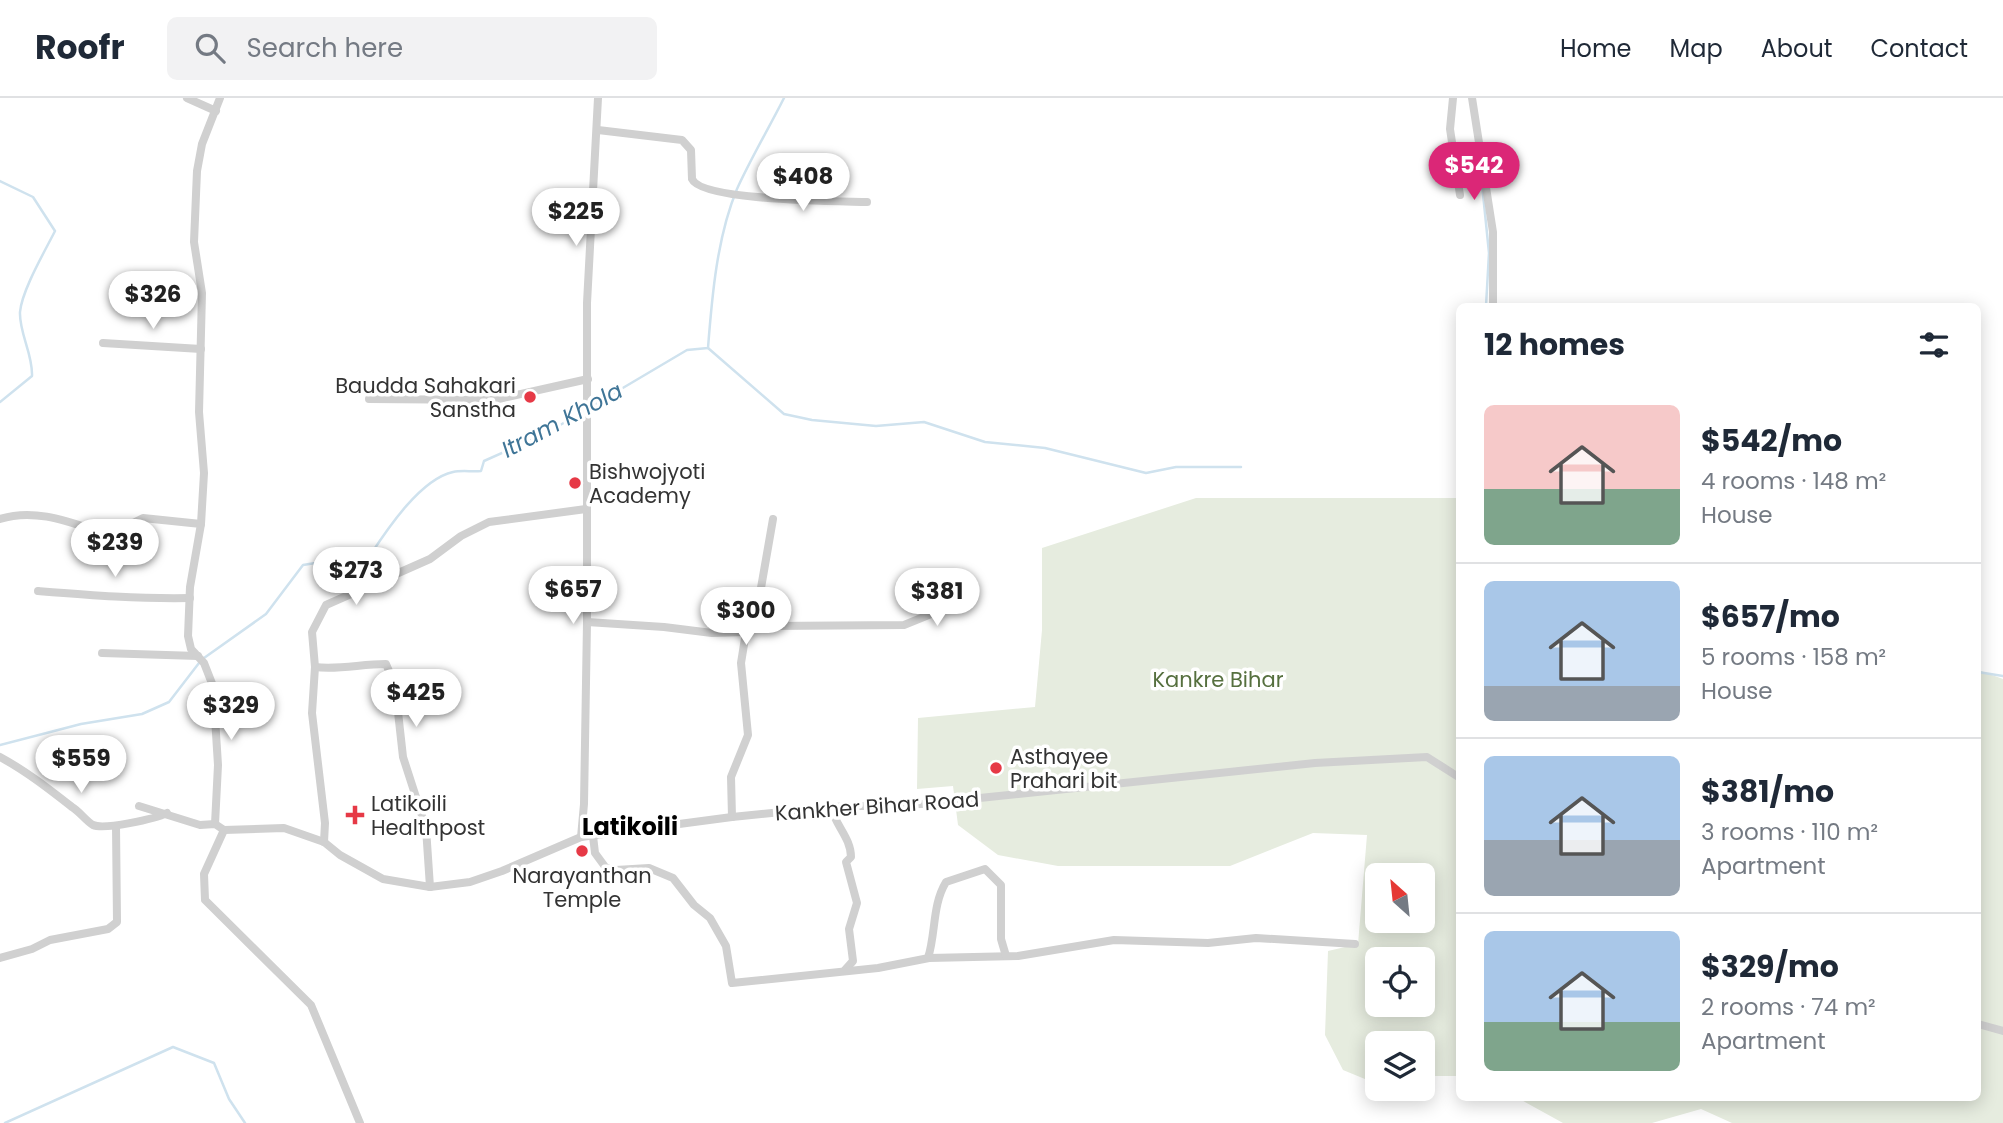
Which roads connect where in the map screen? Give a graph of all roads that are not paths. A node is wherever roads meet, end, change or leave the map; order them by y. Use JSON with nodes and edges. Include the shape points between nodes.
{"nodes":[{"id":1,"x":187,"y":98,"type":"edge"},
{"id":2,"x":220,"y":98,"type":"edge"},
{"id":3,"x":598,"y":98,"type":"edge"},
{"id":4,"x":1452,"y":98,"type":"edge"},
{"id":5,"x":1472,"y":98,"type":"edge"},
{"id":6,"x":216,"y":111,"type":"junction"},
{"id":7,"x":598,"y":130,"type":"junction"},
{"id":8,"x":1460,"y":195,"type":"dead end"},
{"id":9,"x":867,"y":202,"type":"dead end"},
{"id":10,"x":1493,"y":303,"type":"edge"},
{"id":11,"x":103,"y":343,"type":"dead end"},
{"id":12,"x":201,"y":349,"type":"junction"},
{"id":13,"x":588,"y":379,"type":"junction"},
{"id":14,"x":369,"y":399,"type":"dead end"},
{"id":15,"x":586,"y":509,"type":"junction"},
{"id":16,"x":0,"y":519,"type":"edge"},
{"id":17,"x":773,"y":519,"type":"dead end"},
{"id":18,"x":201,"y":524,"type":"junction"},
{"id":19,"x":38,"y":591,"type":"dead end"},
{"id":20,"x":190,"y":598,"type":"junction"},
{"id":21,"x":958,"y":603,"type":"dead end"},
{"id":22,"x":587,"y":622,"type":"junction"},
{"id":23,"x":750,"y":630,"type":"junction"},
{"id":24,"x":102,"y":653,"type":"dead end"},
{"id":25,"x":201,"y":659,"type":"junction"},
{"id":26,"x":315,"y":667,"type":"junction"},
{"id":27,"x":0,"y":757,"type":"edge"},
{"id":28,"x":1456,"y":775,"type":"edge"},
{"id":29,"x":139,"y":806,"type":"dead end"},
{"id":30,"x":831,"y":807,"type":"junction"},
{"id":31,"x":167,"y":813,"type":"junction"},
{"id":32,"x":732,"y":817,"type":"junction"},
{"id":33,"x":215,"y":824,"type":"junction"},
{"id":34,"x":116,"y":827,"type":"junction"},
{"id":35,"x":225,"y":830,"type":"junction"},
{"id":36,"x":593,"y":836,"type":"junction"},
{"id":37,"x":581,"y":837,"type":"junction"},
{"id":38,"x":324,"y":842,"type":"junction"},
{"id":39,"x":430,"y":887,"type":"junction"},
{"id":40,"x":1355,"y":944,"type":"dead end"},
{"id":41,"x":1006,"y":956,"type":"junction"},
{"id":42,"x":0,"y":958,"type":"edge"},
{"id":43,"x":928,"y":958,"type":"junction"},
{"id":44,"x":845,"y":970,"type":"junction"},
{"id":45,"x":1981,"y":1025,"type":"edge"},
{"id":46,"x":2003,"y":1031,"type":"edge"},
{"id":47,"x":360,"y":1123,"type":"edge"}],
"edges":[{"from":1,"to":6,"type":"street"},
{"from":2,"to":6,"type":"street"},
{"from":3,"to":7,"type":"street"},
{"from":4,"to":8,"type":"street","via":[[1450,129]]},
{"from":5,"to":10,"type":"street","via":[[1493,232]]},
{"from":6,"to":12,"type":"street","via":[[197,171],[194,242],[202,293]]},
{"from":7,"to":9,"type":"street","via":[[682,140],[691,150],[694,184],[730,194]]},
{"from":7,"to":13,"type":"street","via":[[587,303]]},
{"from":11,"to":12,"type":"street"},
{"from":12,"to":18,"type":"street"},
{"from":13,"to":14,"type":"street","via":[[494,400]]},
{"from":13,"to":15,"type":"street"},
{"from":15,"to":22,"type":"street"},
{"from":15,"to":26,"type":"street","via":[[489,523],[430,559],[327,605],[312,632]]},
{"from":16,"to":18,"type":"street","via":[[22,513],[47,516],[109,535],[143,518]]},
{"from":17,"to":23,"type":"street"},
{"from":18,"to":20,"type":"street"},
{"from":19,"to":20,"type":"street"},
{"from":20,"to":25,"type":"street","via":[[189,644]]},
{"from":21,"to":23,"type":"street","via":[[904,625]]},
{"from":22,"to":23,"type":"street","via":[[712,634]]},
{"from":22,"to":37,"type":"street"},
{"from":23,"to":32,"type":"street","via":[[741,663],[748,735],[731,777]]},
{"from":24,"to":25,"type":"street"},
{"from":25,"to":33,"type":"street","via":[[213,687],[218,765]]},
{"from":26,"to":38,"type":"street","via":[[312,713]]},
{"from":26,"to":39,"type":"street","via":[[386,664],[395,685],[403,757],[426,828]]},
{"from":27,"to":34,"type":"street","via":[[93,825]]},
{"from":28,"to":30,"type":"street","name":"Kankher Bihar Road","via":[[1427,757],[1315,763],[922,804]]},
{"from":29,"to":31,"type":"street"},
{"from":30,"to":32,"type":"street","name":"Kankher Bihar Road"},
{"from":30,"to":44,"type":"street","via":[[851,850],[846,862],[858,903],[849,929],[853,961]]},
{"from":31,"to":33,"type":"street","via":[[200,825]]},
{"from":31,"to":34,"type":"street"},
{"from":32,"to":36,"type":"street","name":"Kankher Bihar Road"},
{"from":33,"to":35,"type":"street"},
{"from":34,"to":42,"type":"street","via":[[117,922],[108,929],[50,940]]},
{"from":35,"to":38,"type":"street","name":"Kankher Bihar Road","via":[[284,828]]},
{"from":35,"to":47,"type":"street","via":[[204,874],[205,900],[311,1005]]},
{"from":36,"to":37,"type":"street","name":"Kankher Bihar Road"},
{"from":36,"to":44,"type":"street","via":[[595,853],[606,868],[649,868],[673,878],[710,918],[726,946],[732,983]]},
{"from":37,"to":39,"type":"street","name":"Kankher Bihar Road","via":[[502,871]]},
{"from":38,"to":39,"type":"street","name":"Kankher Bihar Road","via":[[383,879]]},
{"from":40,"to":41,"type":"street","via":[[1256,938],[1208,943],[1114,940]]},
{"from":41,"to":43,"type":"street"},
{"from":41,"to":43,"type":"street","via":[[1001,939],[1001,885],[985,869],[946,882],[935,911]]},
{"from":43,"to":44,"type":"street"},
{"from":45,"to":46,"type":"street"}]}
